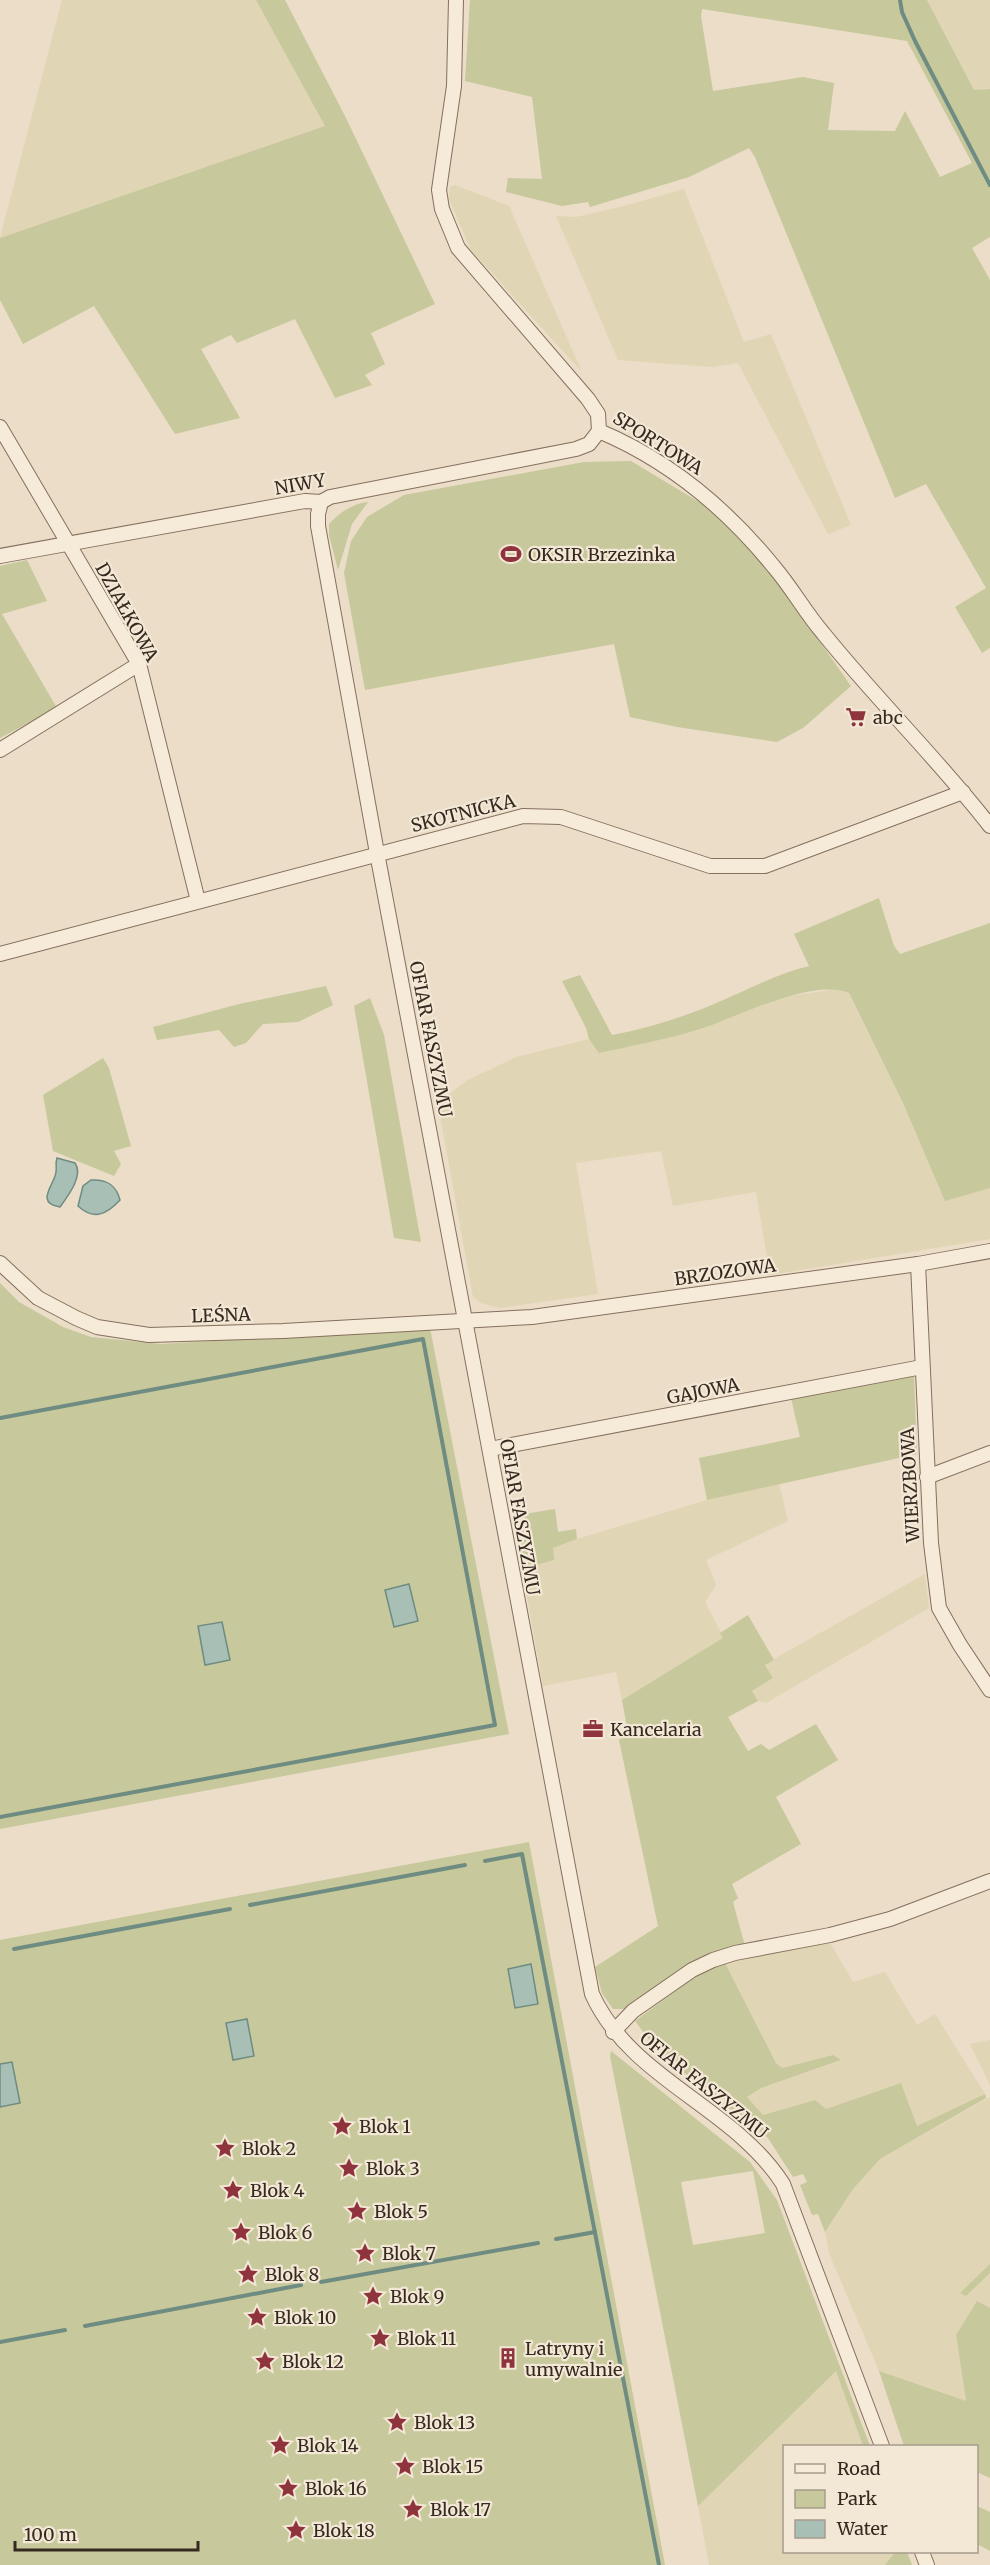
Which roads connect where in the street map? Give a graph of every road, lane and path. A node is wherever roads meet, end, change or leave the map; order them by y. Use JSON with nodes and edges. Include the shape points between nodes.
{"nodes":[{"id":1,"x":456,"y":0,"type":"edge"},
{"id":2,"x":0,"y":427,"type":"edge"},
{"id":3,"x":599,"y":431,"type":"junction"},
{"id":4,"x":321,"y":502,"type":"junction"},
{"id":5,"x":68,"y":543,"type":"junction"},
{"id":6,"x":0,"y":556,"type":"edge"},
{"id":7,"x":139,"y":664,"type":"junction"},
{"id":8,"x":0,"y":750,"type":"edge"},
{"id":9,"x":963,"y":792,"type":"junction"},
{"id":10,"x":990,"y":826,"type":"edge"},
{"id":11,"x":377,"y":853,"type":"junction"},
{"id":12,"x":198,"y":902,"type":"junction"},
{"id":13,"x":0,"y":954,"type":"edge"},
{"id":14,"x":990,"y":1251,"type":"edge"},
{"id":15,"x":0,"y":1263,"type":"edge"},
{"id":16,"x":918,"y":1264,"type":"junction"},
{"id":17,"x":464,"y":1320,"type":"junction"},
{"id":18,"x":922,"y":1367,"type":"junction"},
{"id":19,"x":490,"y":1449,"type":"junction"},
{"id":20,"x":990,"y":1453,"type":"edge"},
{"id":21,"x":927,"y":1477,"type":"junction"},
{"id":22,"x":990,"y":1690,"type":"edge"},
{"id":23,"x":990,"y":1881,"type":"edge"},
{"id":24,"x":613,"y":2032,"type":"junction"},
{"id":25,"x":882,"y":2445,"type":"edge"}],
"edges":[{"from":1,"to":3,"type":"street","name":"SPORTOWA","via":[[454,86],[439,190],[442,209],[458,248],[588,399],[598,414]]},
{"from":2,"to":5,"type":"street","name":"DZIAŁKOWA"},
{"from":3,"to":4,"type":"street","name":"NIWY","via":[[589,444],[576,449],[330,497]]},
{"from":3,"to":9,"type":"street","name":"SPORTOWA","via":[[625,442],[687,480],[733,522],[774,567],[823,633]]},
{"from":4,"to":5,"type":"street","name":"NIWY","via":[[305,501]]},
{"from":4,"to":11,"type":"street","name":"OFIAR FASZYZMU","via":[[318,526]]},
{"from":5,"to":6,"type":"street","name":"NIWY"},
{"from":5,"to":7,"type":"street","name":"DZIAŁKOWA"},
{"from":7,"to":8,"type":"street"},
{"from":7,"to":12,"type":"street","name":"DZIAŁKOWA"},
{"from":9,"to":10,"type":"street","name":"SPORTOWA"},
{"from":9,"to":11,"type":"street","name":"SKOTNICKA","via":[[765,866],[710,866],[561,817],[542,816],[523,816]]},
{"from":11,"to":12,"type":"street","name":"SKOTNICKA"},
{"from":11,"to":17,"type":"street","name":"OFIAR FASZYZMU"},
{"from":12,"to":13,"type":"street","name":"SKOTNICKA"},
{"from":14,"to":16,"type":"street","name":"BRZOZOWA"},
{"from":15,"to":17,"type":"street","name":"LEŚNA","via":[[38,1298],[56,1308],[98,1327],[132,1334],[283,1331]]},
{"from":16,"to":17,"type":"street","name":"BRZOZOWA","via":[[531,1317]]},
{"from":16,"to":18,"type":"street","name":"WIERZBOWA"},
{"from":17,"to":19,"type":"street","name":"OFIAR FASZYZMU"},
{"from":18,"to":19,"type":"street","name":"GAJOWA"},
{"from":18,"to":21,"type":"street","name":"WIERZBOWA"},
{"from":19,"to":24,"type":"street","name":"OFIAR FASZYZMU","via":[[586,1976]]},
{"from":20,"to":21,"type":"street"},
{"from":21,"to":22,"type":"street","name":"WIERZBOWA","via":[[939,1608]]},
{"from":23,"to":24,"type":"street","via":[[890,1919],[713,1960],[633,2011]]},
{"from":24,"to":25,"type":"street","name":"OFIAR FASZYZMU","via":[[656,2072],[754,2147],[774,2169]]}]}
